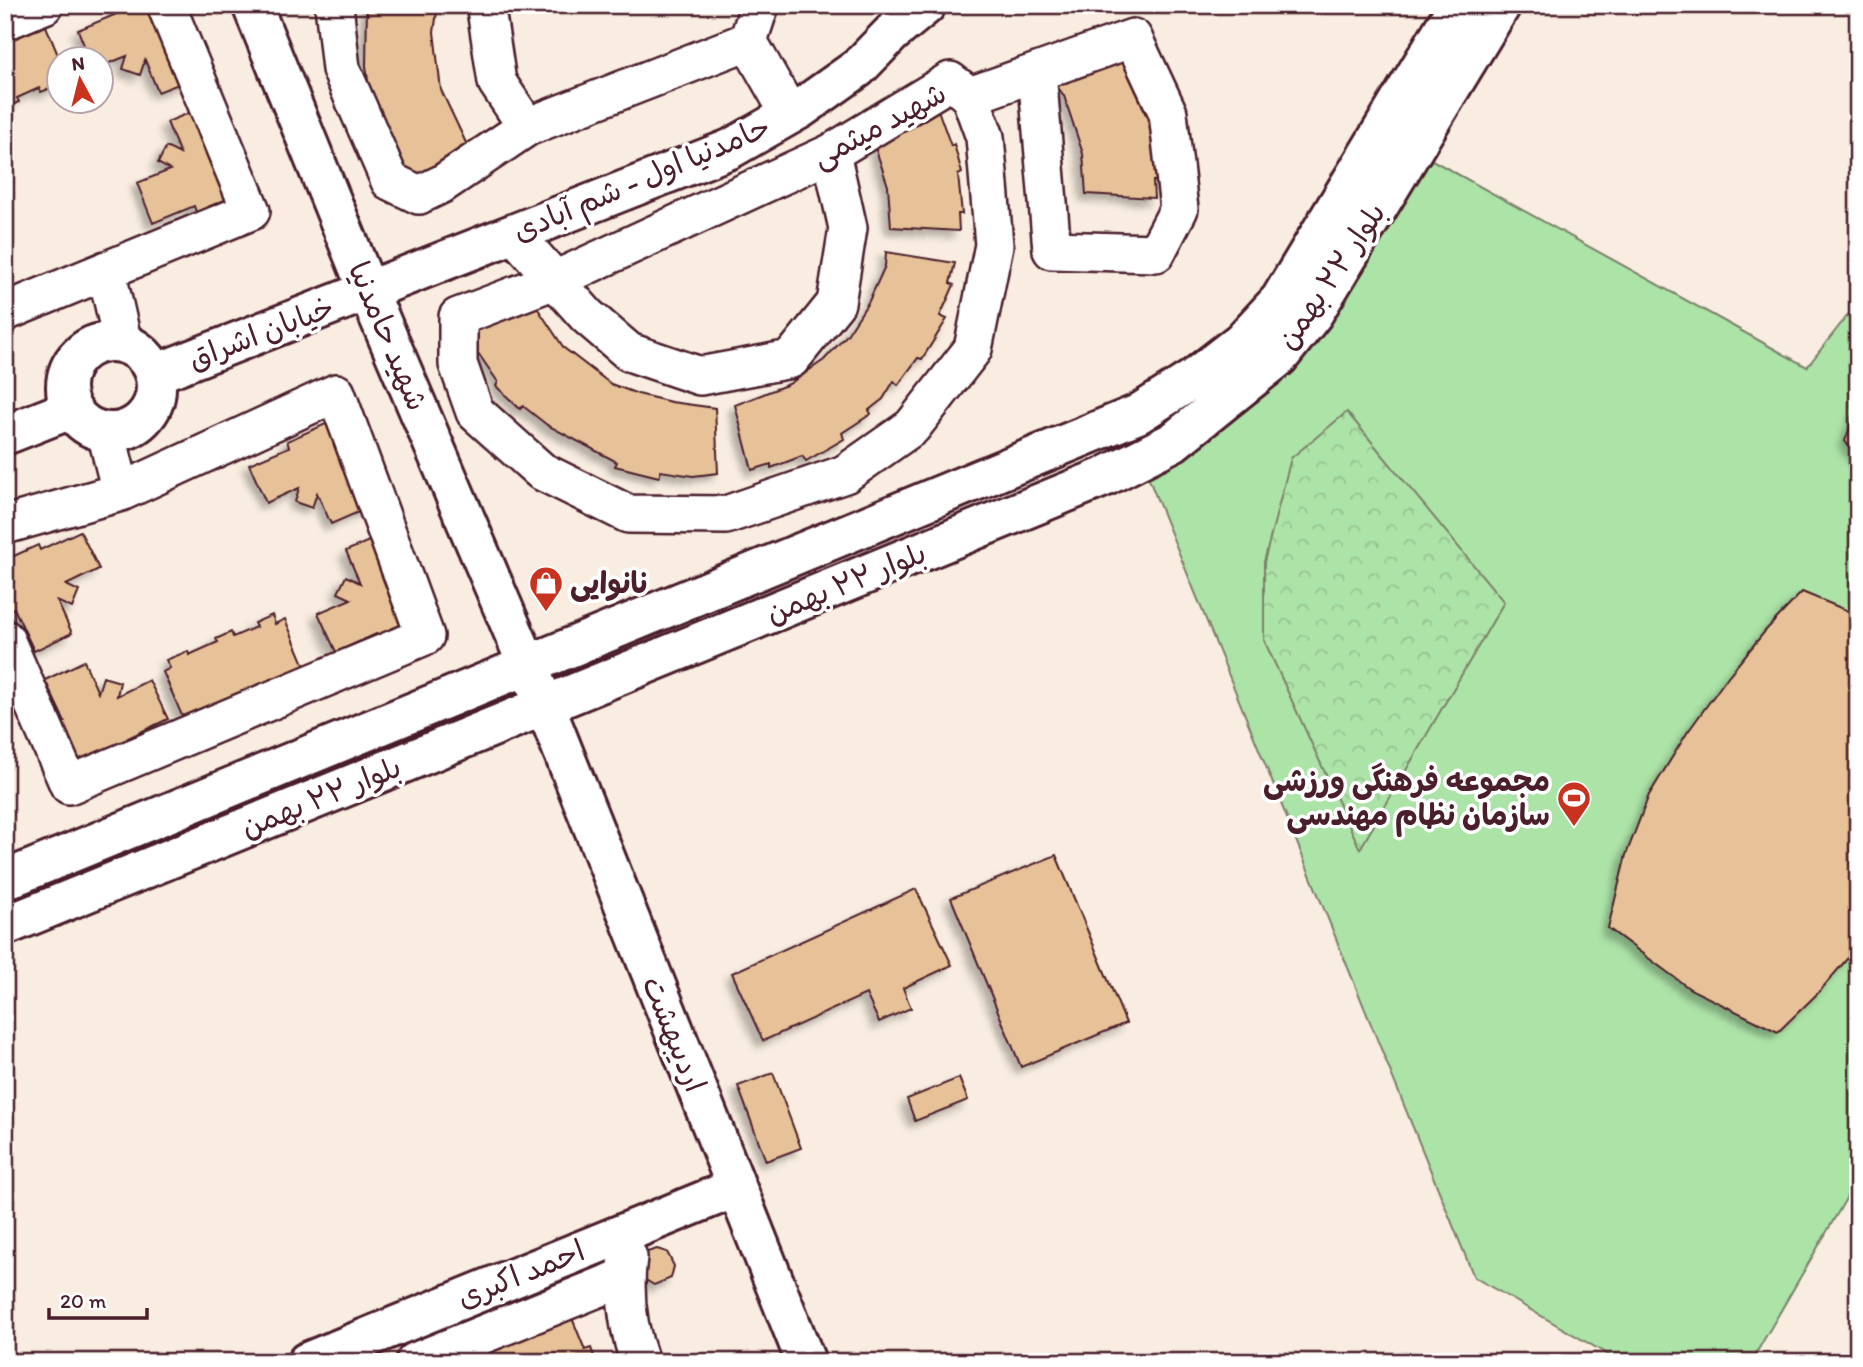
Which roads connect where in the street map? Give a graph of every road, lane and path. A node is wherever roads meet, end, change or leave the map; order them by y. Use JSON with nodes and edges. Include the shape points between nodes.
{"nodes":[{"id":1,"x":44,"y":5,"type":"edge"},
{"id":2,"x":166,"y":5,"type":"edge"},
{"id":3,"x":252,"y":5,"type":"edge"},
{"id":4,"x":334,"y":5,"type":"edge"},
{"id":5,"x":488,"y":5,"type":"edge"},
{"id":6,"x":760,"y":5,"type":"edge"},
{"id":7,"x":926,"y":5,"type":"edge"},
{"id":8,"x":1458,"y":5,"type":"edge"},
{"id":9,"x":1501,"y":5,"type":"edge"},
{"id":10,"x":895,"y":19,"type":"edge"},
{"id":11,"x":5,"y":21,"type":"edge"},
{"id":12,"x":748,"y":41,"type":"junction"},
{"id":13,"x":1037,"y":72,"type":"junction"},
{"id":14,"x":970,"y":96,"type":"junction"},
{"id":15,"x":790,"y":115,"type":"junction"},
{"id":16,"x":527,"y":127,"type":"junction"},
{"id":17,"x":831,"y":153,"type":"junction"},
{"id":18,"x":514,"y":234,"type":"junction"},
{"id":19,"x":106,"y":270,"type":"junction"},
{"id":20,"x":555,"y":279,"type":"junction"},
{"id":21,"x":368,"y":292,"type":"junction"},
{"id":22,"x":5,"y":312,"type":"edge"},
{"id":23,"x":123,"y":344,"type":"junction"},
{"id":24,"x":155,"y":374,"type":"junction"},
{"id":25,"x":71,"y":409,"type":"junction"},
{"id":26,"x":107,"y":432,"type":"junction"},
{"id":27,"x":5,"y":435,"type":"edge"},
{"id":28,"x":121,"y":492,"type":"junction"},
{"id":29,"x":5,"y":525,"type":"edge"},
{"id":30,"x":5,"y":639,"type":"edge"},
{"id":31,"x":526,"y":665,"type":"junction"},
{"id":32,"x":545,"y":706,"type":"junction"},
{"id":33,"x":5,"y":880,"type":"edge"},
{"id":34,"x":5,"y":926,"type":"edge"},
{"id":35,"x":735,"y":1188,"type":"junction"},
{"id":36,"x":625,"y":1232,"type":"junction"},
{"id":37,"x":625,"y":1277,"type":"junction"},
{"id":38,"x":307,"y":1362,"type":"edge"},
{"id":39,"x":415,"y":1362,"type":"edge"},
{"id":40,"x":640,"y":1362,"type":"edge"},
{"id":41,"x":806,"y":1362,"type":"edge"}],
"edges":[{"from":1,"to":11,"type":"street"},
{"from":2,"to":19,"type":"street","via":[[251,211]]},
{"from":3,"to":21,"type":"street","name":"شهید حامدنیا"},
{"from":4,"to":16,"type":"street","via":[[341,69],[390,181],[419,195]]},
{"from":5,"to":16,"type":"street","via":[[497,82]]},
{"from":6,"to":12,"type":"street"},
{"from":7,"to":10,"type":"street","name":"حامدنیا اول - شم آبادی"},
{"from":8,"to":31,"type":"street","name":"بلوار ۲۲ بهمن","via":[[1280,300],[1242,341],[1194,379],[1138,414]]},
{"from":9,"to":32,"type":"street","name":"بلوار ۲۲ بهمن","via":[[1313,314],[1279,356],[1173,442],[1104,477]]},
{"from":10,"to":15,"type":"street","name":"حامدنیا اول - شم آبادی","via":[[859,68]]},
{"from":12,"to":15,"type":"street"},
{"from":12,"to":16,"type":"street"},
{"from":13,"to":13,"type":"street","via":[[1052,250],[1156,253],[1179,209],[1168,113],[1133,38]]},
{"from":13,"to":14,"type":"street"},
{"from":14,"to":17,"type":"street","name":"شهید میثمی","via":[[950,81]]},
{"from":14,"to":20,"type":"street","name":"شهید میثمی","via":[[985,137],[994,246],[973,349],[912,428],[845,474],[726,515],[628,514],[541,471],[475,412],[458,364],[458,317]]},
{"from":15,"to":18,"type":"street","name":"حامدنیا اول - شم آبادی","via":[[730,149]]},
{"from":17,"to":20,"type":"street","name":"شهید میثمی"},
{"from":17,"to":20,"type":"street","via":[[848,228],[836,303],[791,359],[700,376],[629,352],[587,316]]},
{"from":18,"to":20,"type":"street"},
{"from":18,"to":21,"type":"street","name":"حامدنیا اول - شم آبادی"},
{"from":19,"to":22,"type":"street"},
{"from":19,"to":23,"type":"street"},
{"from":21,"to":24,"type":"street","name":"خیابان اشراق"},
{"from":21,"to":31,"type":"street","name":"شهید حامدنیا"},
{"from":23,"to":24,"type":"street","via":[[137,350]]},
{"from":23,"to":25,"type":"street","via":[[108,342],[80,353],[66,380]]},
{"from":24,"to":26,"type":"street","via":[[153,403],[146,416],[121,431]]},
{"from":25,"to":26,"type":"street","via":[[80,421]]},
{"from":25,"to":27,"type":"street"},
{"from":26,"to":28,"type":"street"},
{"from":28,"to":29,"type":"street"},
{"from":28,"to":30,"type":"street","via":[[336,393],[425,636],[69,785]]},
{"from":31,"to":32,"type":"street","name":"شهید حامدنیا"},
{"from":31,"to":33,"type":"street","name":"بلوار ۲۲ بهمن"},
{"from":32,"to":34,"type":"street","name":"بلوار ۲۲ بهمن"},
{"from":32,"to":35,"type":"street","name":"اردیبهشت"},
{"from":35,"to":36,"type":"street","name":"احمد اکبری"},
{"from":35,"to":41,"type":"street","name":"اردیبهشت"},
{"from":36,"to":37,"type":"street"},
{"from":36,"to":38,"type":"street","name":"احمد اکبری"},
{"from":37,"to":39,"type":"street"},
{"from":37,"to":40,"type":"street","via":[[626,1315]]}]}
